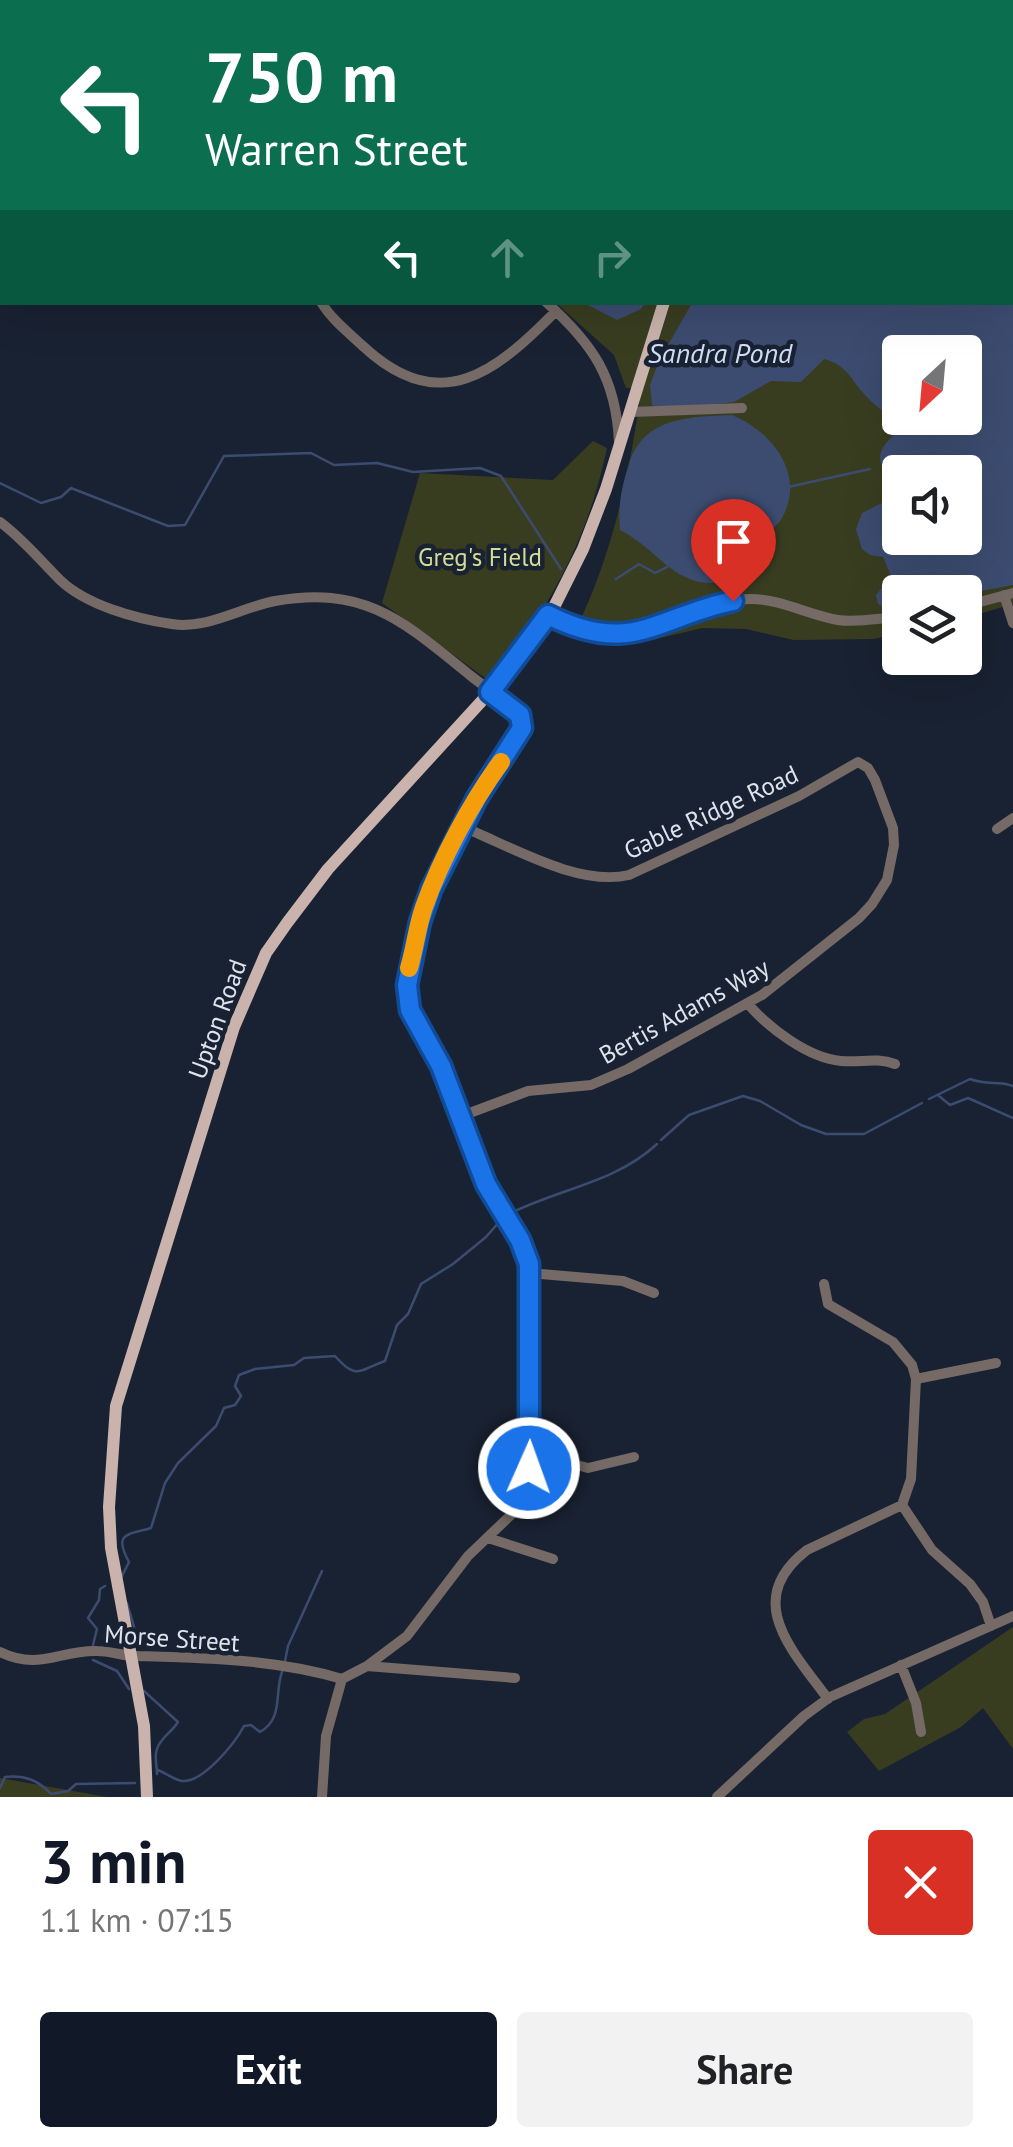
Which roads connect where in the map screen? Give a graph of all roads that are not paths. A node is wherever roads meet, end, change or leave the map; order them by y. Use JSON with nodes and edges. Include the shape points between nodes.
{"nodes":[{"id":1,"x":323,"y":305,"type":"edge"},
{"id":2,"x":549,"y":305,"type":"edge"},
{"id":3,"x":663,"y":305,"type":"edge"},
{"id":4,"x":556,"y":311,"type":"junction"},
{"id":5,"x":742,"y":408,"type":"dead end"},
{"id":6,"x":631,"y":412,"type":"junction"},
{"id":7,"x":619,"y":452,"type":"junction"},
{"id":8,"x":0,"y":522,"type":"edge"},
{"id":9,"x":1008,"y":594,"type":"edge"},
{"id":10,"x":982,"y":601,"type":"edge"},
{"id":11,"x":548,"y":615,"type":"junction"},
{"id":12,"x":882,"y":618,"type":"edge"},
{"id":13,"x":1013,"y":624,"type":"edge"},
{"id":14,"x":490,"y":692,"type":"junction"},
{"id":15,"x":860,"y":762,"type":"joint"},
{"id":16,"x":1013,"y":818,"type":"edge"},
{"id":17,"x":462,"y":827,"type":"junction"},
{"id":18,"x":997,"y":829,"type":"dead end"},
{"id":19,"x":748,"y":1004,"type":"junction"},
{"id":20,"x":895,"y":1064,"type":"dead end"},
{"id":21,"x":458,"y":1117,"type":"junction"},
{"id":22,"x":529,"y":1273,"type":"junction"},
{"id":23,"x":824,"y":1284,"type":"dead end"},
{"id":24,"x":654,"y":1293,"type":"dead end"},
{"id":25,"x":996,"y":1363,"type":"dead end"},
{"id":26,"x":916,"y":1379,"type":"junction"},
{"id":27,"x":531,"y":1453,"type":"junction"},
{"id":28,"x":634,"y":1457,"type":"dead end"},
{"id":29,"x":902,"y":1505,"type":"junction"},
{"id":30,"x":488,"y":1538,"type":"junction"},
{"id":31,"x":553,"y":1560,"type":"dead end"},
{"id":32,"x":1013,"y":1616,"type":"edge"},
{"id":33,"x":991,"y":1626,"type":"junction"},
{"id":34,"x":0,"y":1652,"type":"edge"},
{"id":35,"x":131,"y":1656,"type":"junction"},
{"id":36,"x":901,"y":1665,"type":"junction"},
{"id":37,"x":367,"y":1666,"type":"junction"},
{"id":38,"x":342,"y":1678,"type":"junction"},
{"id":39,"x":515,"y":1678,"type":"dead end"},
{"id":40,"x":828,"y":1698,"type":"junction"},
{"id":41,"x":921,"y":1732,"type":"dead end"},
{"id":42,"x":147,"y":1797,"type":"edge"},
{"id":43,"x":322,"y":1797,"type":"edge"},
{"id":44,"x":717,"y":1797,"type":"edge"}],
"edges":[{"from":1,"to":4,"type":"street","via":[[392,370],[438,384],[484,373]]},
{"from":2,"to":4,"type":"street"},
{"from":3,"to":6,"type":"main road","name":"Upton Road"},
{"from":4,"to":7,"type":"street","via":[[606,375]]},
{"from":5,"to":6,"type":"street"},
{"from":6,"to":7,"type":"main road","name":"Upton Road"},
{"from":7,"to":11,"type":"main road","name":"Upton Road","via":[[589,534]]},
{"from":8,"to":14,"type":"street","via":[[70,588],[98,603],[184,625],[272,602],[342,598],[392,616]]},
{"from":9,"to":10,"type":"street"},
{"from":9,"to":13,"type":"street"},
{"from":11,"to":12,"type":"street","via":[[581,630],[624,634],[747,600],[838,620]]},
{"from":11,"to":14,"type":"main road","name":"Upton Road"},
{"from":14,"to":17,"type":"street","via":[[520,715],[522,728]]},
{"from":14,"to":35,"type":"main road","name":"Upton Road","via":[[328,869],[266,953],[234,1027],[116,1406],[108,1507]]},
{"from":15,"to":17,"type":"street","name":"Gable Ridge Road","via":[[614,878],[588,877]]},
{"from":15,"to":19,"type":"street","name":"Bertis Adams Way","via":[[875,780],[893,828],[887,880],[859,918]]},
{"from":16,"to":18,"type":"street"},
{"from":17,"to":21,"type":"street","via":[[424,907],[407,985],[410,1010],[441,1066]]},
{"from":19,"to":20,"type":"street","via":[[827,1059]]},
{"from":19,"to":21,"type":"street","name":"Bertis Adams Way","via":[[591,1085],[528,1092]]},
{"from":21,"to":22,"type":"street","via":[[490,1194],[526,1251]]},
{"from":22,"to":24,"type":"street","via":[[623,1281]]},
{"from":22,"to":27,"type":"street"},
{"from":23,"to":26,"type":"street","via":[[828,1304],[898,1346]]},
{"from":25,"to":26,"type":"street"},
{"from":26,"to":29,"type":"street","via":[[911,1479]]},
{"from":27,"to":28,"type":"street","via":[[588,1468]]},
{"from":27,"to":30,"type":"street","via":[[519,1504]]},
{"from":29,"to":33,"type":"street","via":[[932,1550],[970,1584]]},
{"from":29,"to":40,"type":"street","via":[[807,1550],[777,1588],[783,1638]]},
{"from":30,"to":31,"type":"street"},
{"from":30,"to":37,"type":"street","via":[[407,1636]]},
{"from":32,"to":33,"type":"street"},
{"from":33,"to":36,"type":"street"},
{"from":34,"to":35,"type":"street","name":"Morse Street","via":[[29,1662],[98,1651]]},
{"from":35,"to":38,"type":"street","name":"Morse Street","via":[[284,1666]]},
{"from":35,"to":42,"type":"main road","name":"Upton Road","via":[[144,1726]]},
{"from":36,"to":40,"type":"street"},
{"from":36,"to":41,"type":"street"},
{"from":37,"to":38,"type":"street"},
{"from":37,"to":39,"type":"street"},
{"from":38,"to":43,"type":"street","via":[[326,1736]]},
{"from":40,"to":44,"type":"street"}]}
